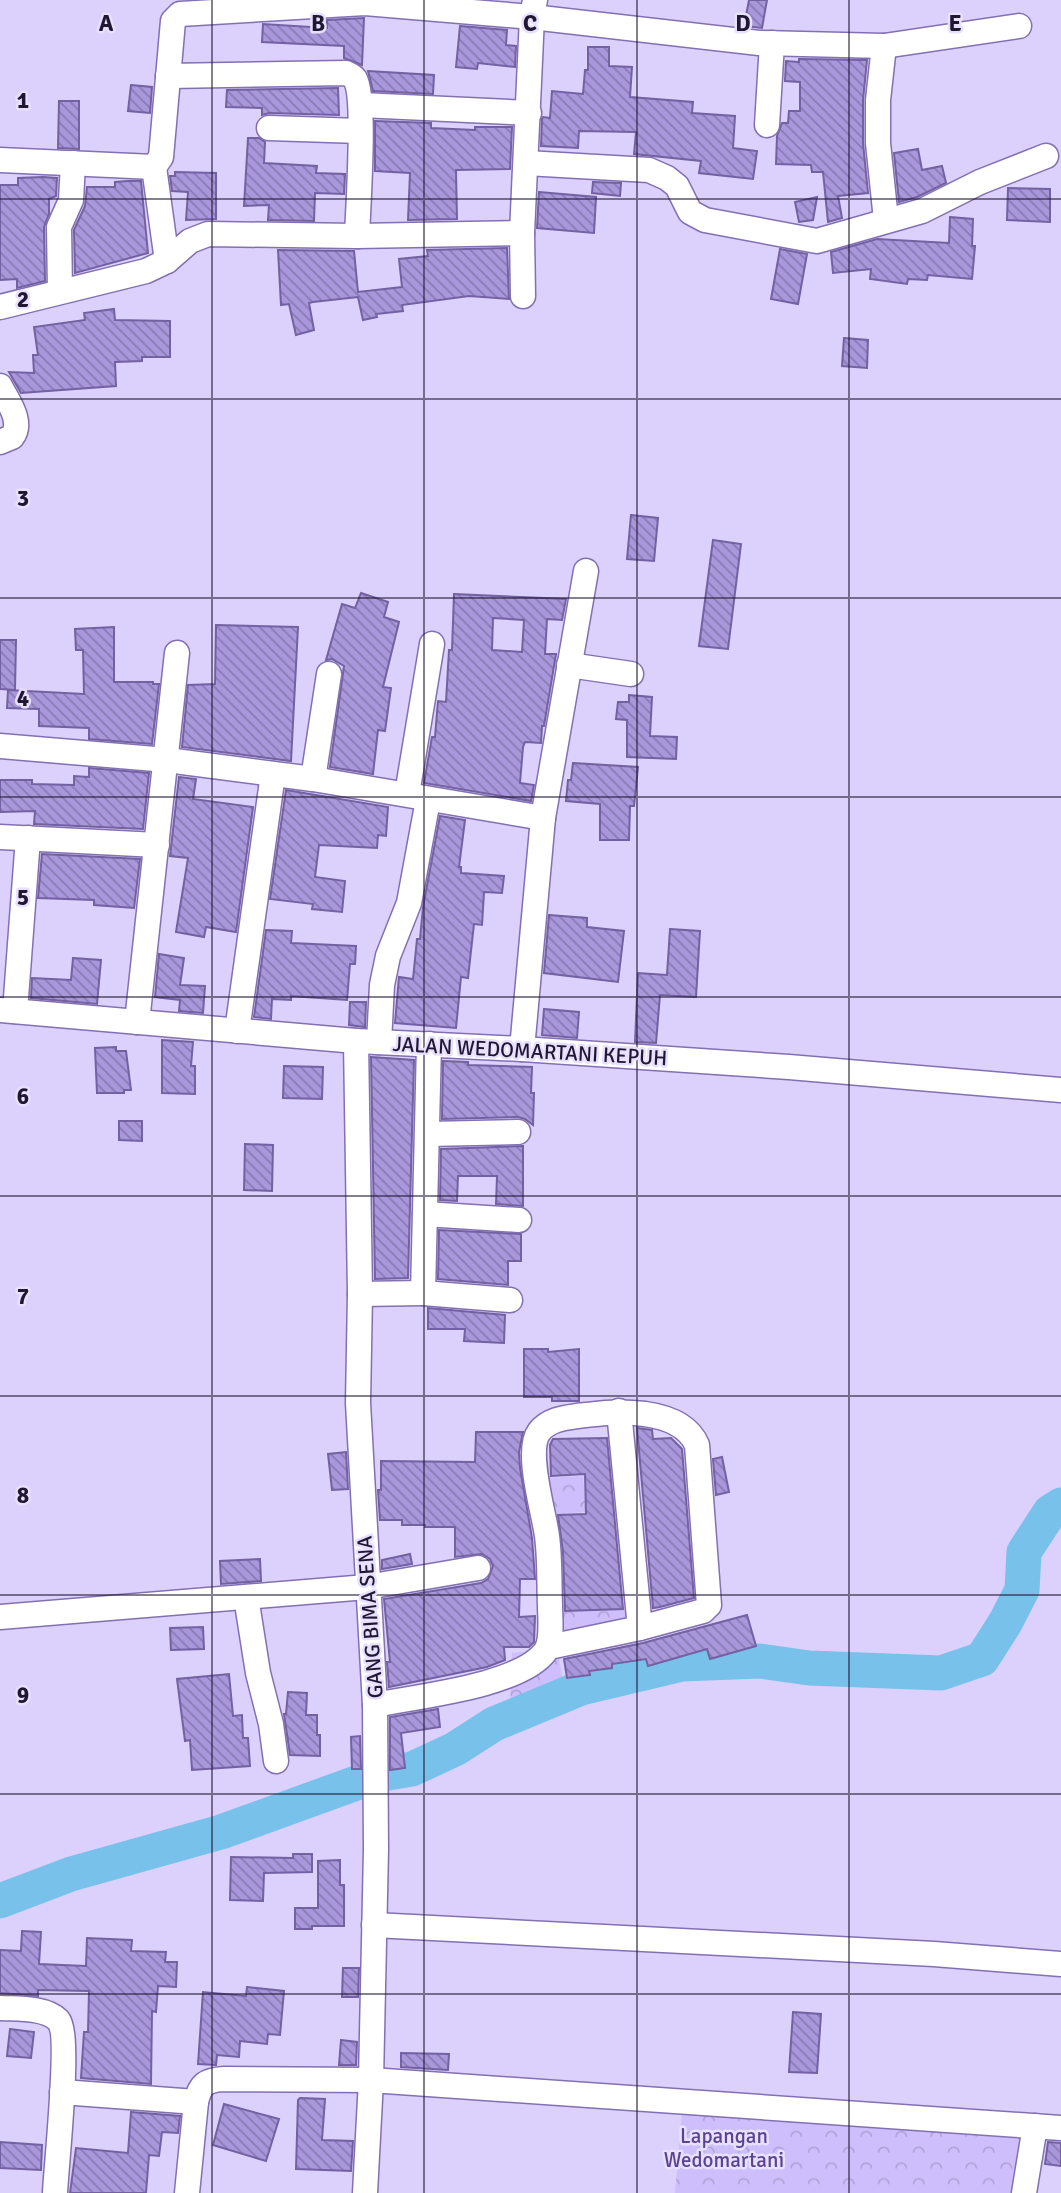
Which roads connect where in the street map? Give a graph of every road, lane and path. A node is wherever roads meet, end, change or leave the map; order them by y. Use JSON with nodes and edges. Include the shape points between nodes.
{"nodes":[{"id":1,"x":534,"y":8,"type":"edge"},
{"id":2,"x":1019,"y":26,"type":"dead end"},
{"id":3,"x":772,"y":43,"type":"junction"},
{"id":4,"x":884,"y":46,"type":"junction"},
{"id":5,"x":168,"y":76,"type":"junction"},
{"id":6,"x":361,"y":105,"type":"junction"},
{"id":7,"x":529,"y":113,"type":"junction"},
{"id":8,"x":767,"y":125,"type":"dead end"},
{"id":9,"x":269,"y":128,"type":"dead end"},
{"id":10,"x":360,"y":131,"type":"junction"},
{"id":11,"x":1046,"y":156,"type":"dead end"},
{"id":12,"x":0,"y":160,"type":"edge"},
{"id":13,"x":73,"y":163,"type":"junction"},
{"id":14,"x":526,"y":163,"type":"junction"},
{"id":15,"x":153,"y":167,"type":"junction"},
{"id":16,"x":887,"y":220,"type":"junction"},
{"id":17,"x":522,"y":233,"type":"junction"},
{"id":18,"x":357,"y":236,"type":"junction"},
{"id":19,"x":167,"y":261,"type":"junction"},
{"id":20,"x":60,"y":291,"type":"junction"},
{"id":21,"x":523,"y":296,"type":"dead end"},
{"id":22,"x":0,"y":307,"type":"edge"},
{"id":23,"x":0,"y":386,"type":"edge"},
{"id":24,"x":0,"y":442,"type":"edge"},
{"id":25,"x":586,"y":570,"type":"dead end"},
{"id":26,"x":432,"y":644,"type":"dead end"},
{"id":27,"x":177,"y":653,"type":"dead end"},
{"id":28,"x":569,"y":665,"type":"junction"},
{"id":29,"x":329,"y":674,"type":"dead end"},
{"id":30,"x":631,"y":674,"type":"dead end"},
{"id":31,"x":0,"y":746,"type":"edge"},
{"id":32,"x":167,"y":760,"type":"junction"},
{"id":33,"x":273,"y":774,"type":"junction"},
{"id":34,"x":313,"y":779,"type":"junction"},
{"id":35,"x":417,"y":797,"type":"junction"},
{"id":36,"x":543,"y":818,"type":"junction"},
{"id":37,"x":0,"y":837,"type":"edge"},
{"id":38,"x":28,"y":838,"type":"junction"},
{"id":39,"x":157,"y":845,"type":"junction"},
{"id":40,"x":8,"y":1011,"type":"edge"},
{"id":41,"x":137,"y":1022,"type":"junction"},
{"id":42,"x":237,"y":1031,"type":"junction"},
{"id":43,"x":367,"y":1041,"type":"junction"},
{"id":44,"x":429,"y":1044,"type":"junction"},
{"id":45,"x":522,"y":1049,"type":"junction"},
{"id":46,"x":1061,"y":1090,"type":"edge"},
{"id":47,"x":518,"y":1132,"type":"dead end"},
{"id":48,"x":428,"y":1134,"type":"junction"},
{"id":49,"x":425,"y":1214,"type":"junction"},
{"id":50,"x":519,"y":1220,"type":"dead end"},
{"id":51,"x":423,"y":1293,"type":"junction"},
{"id":52,"x":360,"y":1294,"type":"junction"},
{"id":53,"x":510,"y":1300,"type":"dead end"},
{"id":54,"x":618,"y":1411,"type":"junction"},
{"id":55,"x":478,"y":1568,"type":"dead end"},
{"id":56,"x":367,"y":1587,"type":"junction"},
{"id":57,"x":246,"y":1597,"type":"junction"},
{"id":58,"x":0,"y":1617,"type":"edge"},
{"id":59,"x":640,"y":1628,"type":"junction"},
{"id":60,"x":549,"y":1647,"type":"junction"},
{"id":61,"x":375,"y":1705,"type":"junction"},
{"id":62,"x":276,"y":1761,"type":"dead end"},
{"id":63,"x":374,"y":1925,"type":"junction"},
{"id":64,"x":1061,"y":1964,"type":"edge"},
{"id":65,"x":0,"y":2008,"type":"edge"},
{"id":66,"x":371,"y":2080,"type":"junction"},
{"id":67,"x":62,"y":2092,"type":"junction"},
{"id":68,"x":196,"y":2102,"type":"junction"},
{"id":69,"x":1035,"y":2126,"type":"junction"},
{"id":70,"x":1061,"y":2128,"type":"edge"},
{"id":71,"x":55,"y":2193,"type":"edge"},
{"id":72,"x":187,"y":2193,"type":"edge"},
{"id":73,"x":365,"y":2193,"type":"edge"},
{"id":74,"x":1024,"y":2193,"type":"edge"}],
"edges":[{"from":1,"to":3,"type":"street"},
{"from":1,"to":5,"type":"street","via":[[365,4],[180,14],[173,21]]},
{"from":1,"to":7,"type":"street"},
{"from":2,"to":4,"type":"street"},
{"from":3,"to":4,"type":"street"},
{"from":3,"to":8,"type":"street"},
{"from":4,"to":16,"type":"street","via":[[878,143]]},
{"from":5,"to":6,"type":"street","via":[[346,73],[355,78]]},
{"from":5,"to":15,"type":"street","via":[[161,157]]},
{"from":6,"to":7,"type":"street"},
{"from":6,"to":10,"type":"street"},
{"from":7,"to":14,"type":"street"},
{"from":9,"to":10,"type":"street"},
{"from":10,"to":18,"type":"street"},
{"from":11,"to":16,"type":"street","via":[[922,211]]},
{"from":12,"to":13,"type":"street"},
{"from":13,"to":15,"type":"street"},
{"from":13,"to":20,"type":"street","via":[[71,200],[59,227]]},
{"from":14,"to":16,"type":"street","via":[[649,170],[667,177],[690,212],[705,220],[807,240],[826,239]]},
{"from":14,"to":17,"type":"street"},
{"from":15,"to":19,"type":"street"},
{"from":17,"to":18,"type":"street"},
{"from":17,"to":21,"type":"street"},
{"from":18,"to":19,"type":"street","via":[[208,234],[190,241]]},
{"from":19,"to":20,"type":"street","via":[[146,271]]},
{"from":20,"to":22,"type":"street"},
{"from":23,"to":24,"type":"street","via":[[17,426],[12,436]]},
{"from":25,"to":28,"type":"street"},
{"from":26,"to":35,"type":"street","name":"GANG BIMA SENA"},
{"from":27,"to":32,"type":"street"},
{"from":28,"to":30,"type":"street"},
{"from":28,"to":36,"type":"street"},
{"from":29,"to":34,"type":"street"},
{"from":31,"to":32,"type":"street"},
{"from":32,"to":33,"type":"street"},
{"from":32,"to":39,"type":"street"},
{"from":33,"to":34,"type":"street"},
{"from":33,"to":42,"type":"street"},
{"from":34,"to":35,"type":"street"},
{"from":35,"to":36,"type":"street"},
{"from":35,"to":43,"type":"street","name":"GANG BIMA SENA","via":[[409,903],[388,956]]},
{"from":36,"to":45,"type":"street"},
{"from":37,"to":38,"type":"street"},
{"from":38,"to":39,"type":"street"},
{"from":38,"to":40,"type":"street"},
{"from":39,"to":41,"type":"street"},
{"from":40,"to":41,"type":"street","name":"JALAN WEDOMARTANI KEPUH"},
{"from":41,"to":42,"type":"street","name":"JALAN WEDOMARTANI KEPUH"},
{"from":42,"to":43,"type":"street","name":"JALAN WEDOMARTANI KEPUH"},
{"from":43,"to":44,"type":"street","name":"JALAN WEDOMARTANI KEPUH"},
{"from":43,"to":52,"type":"street","name":"GANG BIMA SENA"},
{"from":44,"to":45,"type":"street","name":"JALAN WEDOMARTANI KEPUH"},
{"from":44,"to":48,"type":"street"},
{"from":45,"to":46,"type":"street","name":"JALAN WEDOMARTANI KEPUH"},
{"from":47,"to":48,"type":"street"},
{"from":48,"to":49,"type":"street"},
{"from":49,"to":50,"type":"street"},
{"from":49,"to":51,"type":"street"},
{"from":51,"to":52,"type":"street"},
{"from":51,"to":53,"type":"street"},
{"from":52,"to":56,"type":"street","name":"GANG BIMA SENA","via":[[358,1403]]},
{"from":54,"to":59,"type":"street"},
{"from":54,"to":59,"type":"street","via":[[666,1417],[694,1437],[700,1453],[709,1605],[703,1611]]},
{"from":54,"to":60,"type":"street","via":[[560,1419],[537,1434],[538,1493],[548,1537]]},
{"from":55,"to":56,"type":"street"},
{"from":56,"to":57,"type":"street"},
{"from":56,"to":61,"type":"street","name":"GANG BIMA SENA"},
{"from":57,"to":58,"type":"street"},
{"from":57,"to":62,"type":"street"},
{"from":59,"to":60,"type":"street"},
{"from":60,"to":61,"type":"street","via":[[532,1664],[503,1676],[466,1688]]},
{"from":61,"to":63,"type":"street","name":"GANG BIMA SENA"},
{"from":63,"to":64,"type":"street"},
{"from":63,"to":66,"type":"street","name":"GANG BIMA SENA"},
{"from":65,"to":67,"type":"street","via":[[43,2012],[60,2023]]},
{"from":66,"to":68,"type":"street","via":[[212,2080],[199,2088]]},
{"from":66,"to":69,"type":"street"},
{"from":66,"to":73,"type":"street","name":"GANG BIMA SENA"},
{"from":67,"to":68,"type":"street"},
{"from":67,"to":71,"type":"street"},
{"from":68,"to":72,"type":"street"},
{"from":69,"to":70,"type":"street"},
{"from":69,"to":74,"type":"street"}]}
